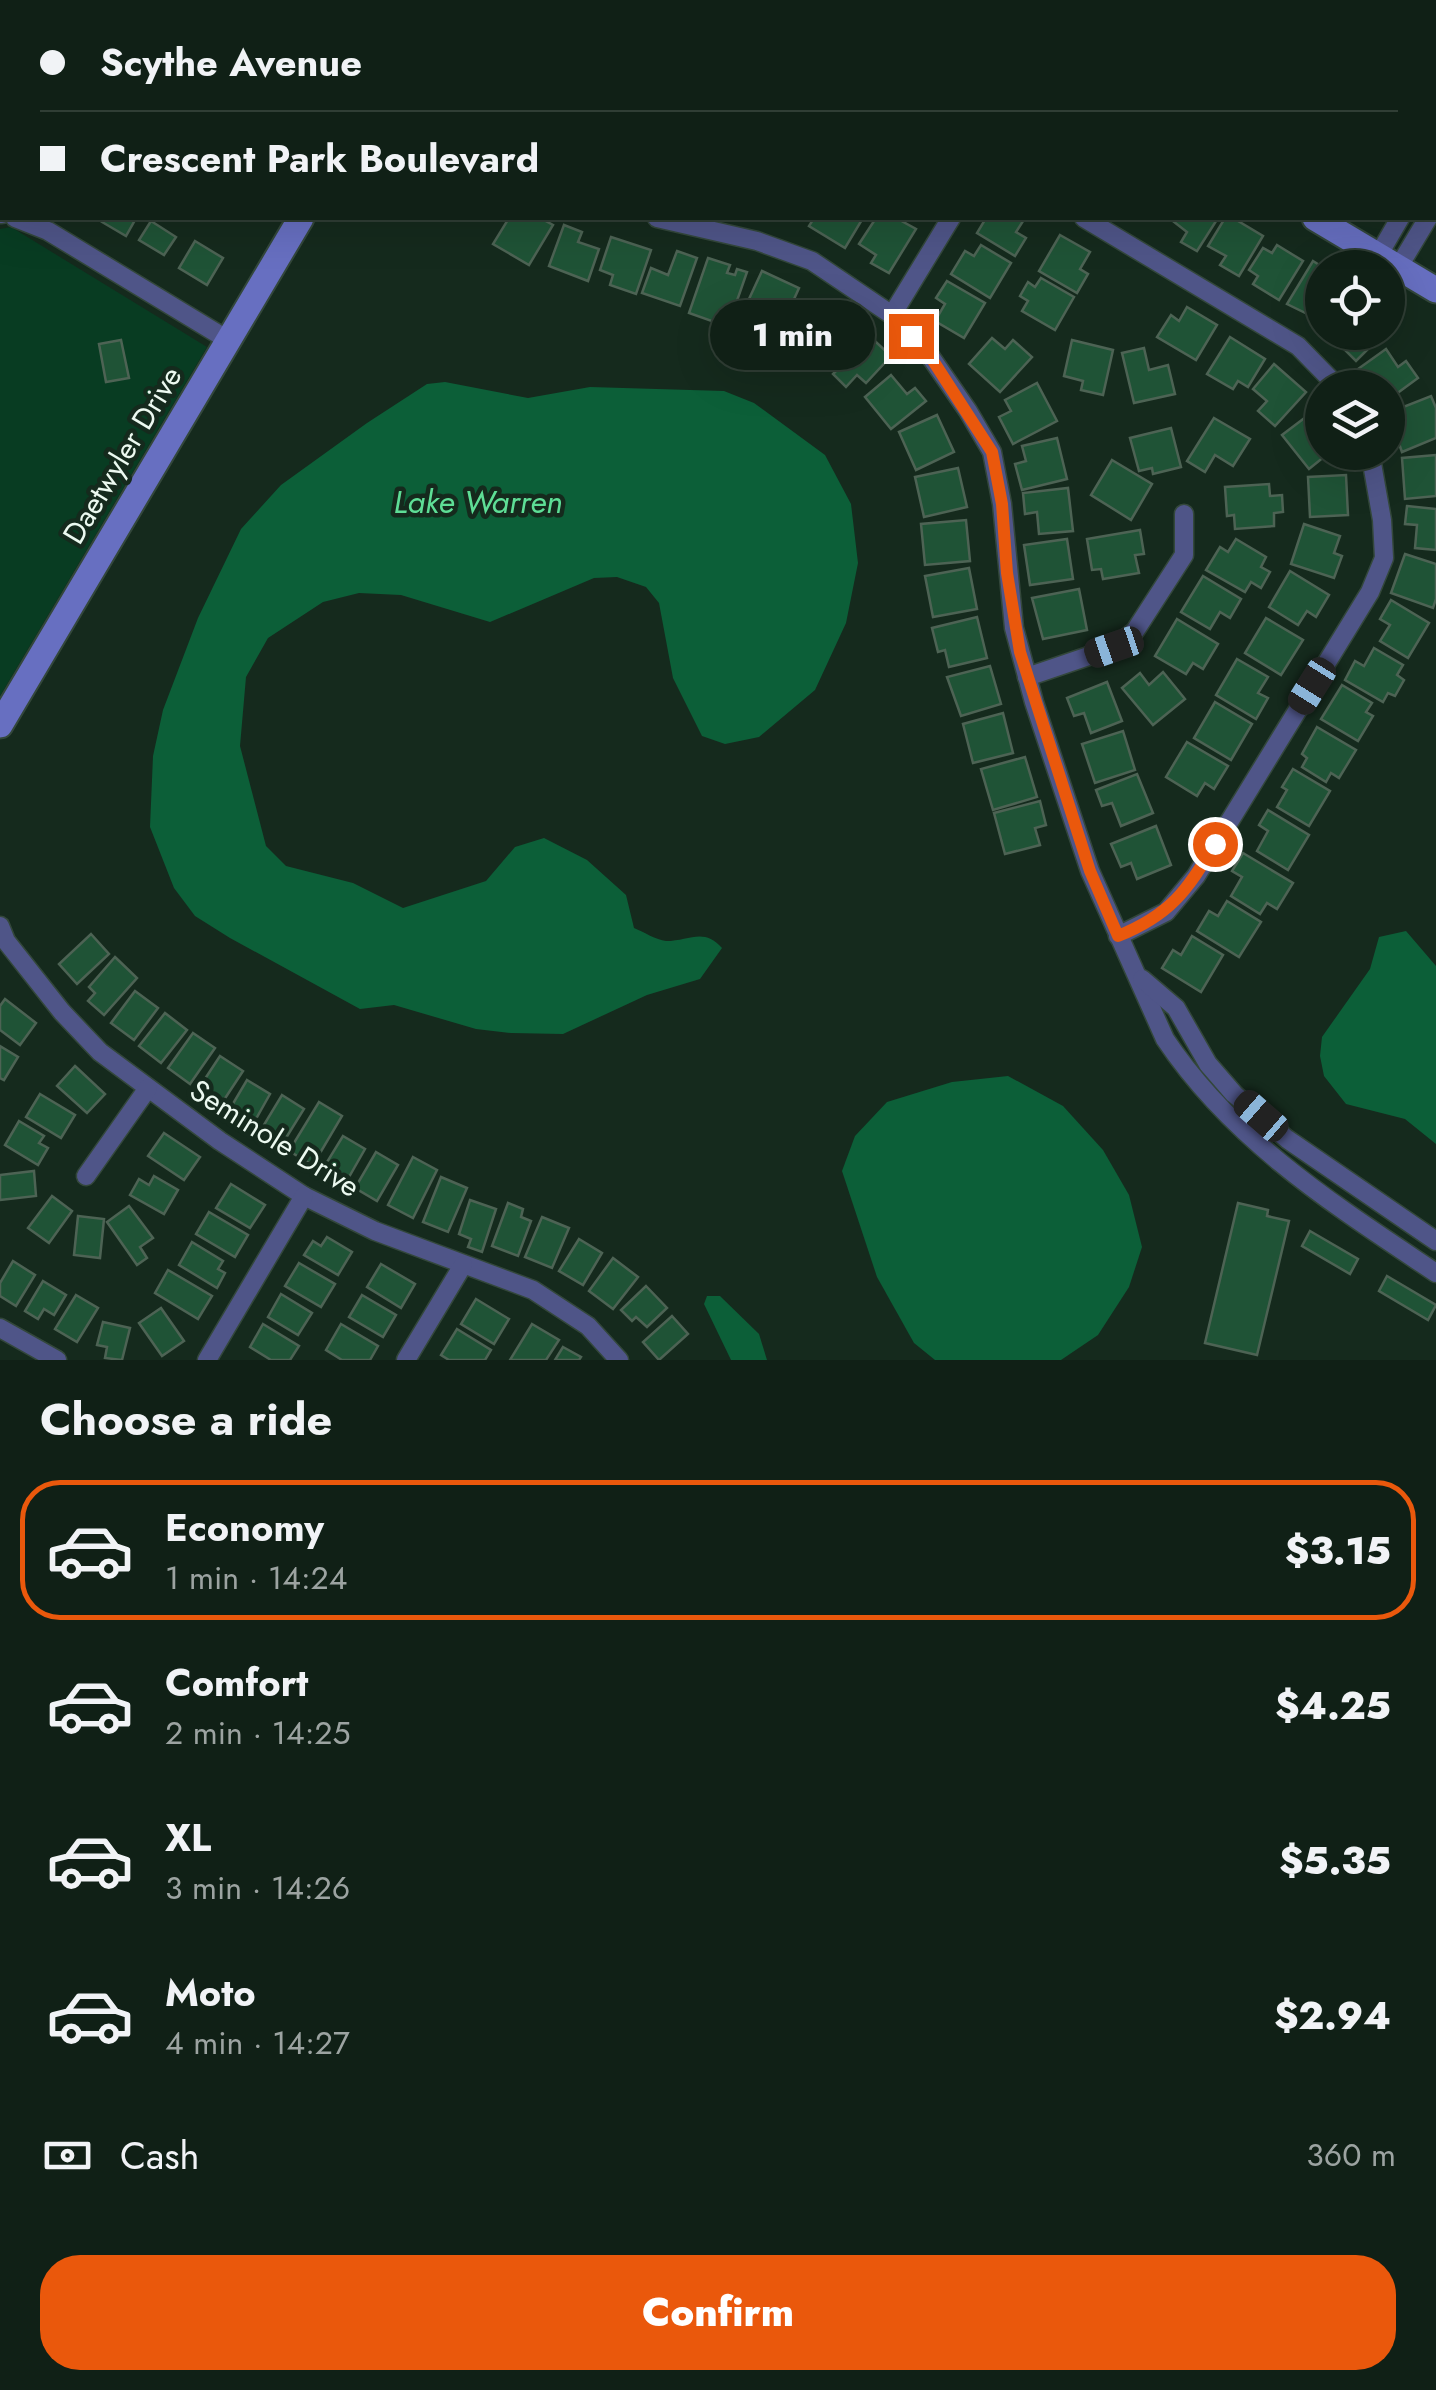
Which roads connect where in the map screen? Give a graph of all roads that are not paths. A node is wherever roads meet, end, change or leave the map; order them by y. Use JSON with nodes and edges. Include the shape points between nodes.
{"nodes":[{"id":1,"x":21,"y":220,"type":"edge"},
{"id":2,"x":300,"y":220,"type":"edge"},
{"id":3,"x":666,"y":220,"type":"edge"},
{"id":4,"x":950,"y":220,"type":"edge"},
{"id":5,"x":1087,"y":220,"type":"edge"},
{"id":6,"x":1318,"y":220,"type":"edge"},
{"id":7,"x":1399,"y":220,"type":"edge"},
{"id":8,"x":1426,"y":220,"type":"edge"},
{"id":9,"x":1368,"y":250,"type":"edge"},
{"id":10,"x":1391,"y":250,"type":"edge"},
{"id":11,"x":1399,"y":250,"type":"edge"},
{"id":12,"x":1405,"y":272,"type":"edge"},
{"id":13,"x":1436,"y":290,"type":"edge"},
{"id":14,"x":892,"y":315,"type":"junction"},
{"id":15,"x":228,"y":340,"type":"junction"},
{"id":16,"x":1321,"y":370,"type":"edge"},
{"id":17,"x":1373,"y":470,"type":"edge"},
{"id":18,"x":1184,"y":514,"type":"dead end"},
{"id":19,"x":1027,"y":678,"type":"junction"},
{"id":20,"x":0,"y":725,"type":"edge"},
{"id":21,"x":1118,"y":936,"type":"junction"},
{"id":22,"x":2,"y":939,"type":"edge"},
{"id":23,"x":1138,"y":976,"type":"junction"},
{"id":24,"x":1186,"y":1026,"type":"junction"},
{"id":25,"x":1166,"y":1038,"type":"junction"},
{"id":26,"x":148,"y":1088,"type":"junction"},
{"id":27,"x":86,"y":1176,"type":"dead end"},
{"id":28,"x":304,"y":1196,"type":"junction"},
{"id":29,"x":1436,"y":1241,"type":"edge"},
{"id":30,"x":463,"y":1265,"type":"junction"},
{"id":31,"x":1436,"y":1273,"type":"edge"},
{"id":32,"x":0,"y":1328,"type":"edge"},
{"id":33,"x":57,"y":1360,"type":"edge"},
{"id":34,"x":207,"y":1360,"type":"edge"},
{"id":35,"x":406,"y":1360,"type":"edge"},
{"id":36,"x":619,"y":1360,"type":"edge"}],
"edges":[{"from":1,"to":15,"type":"street"},
{"from":2,"to":15,"type":"street","name":"Daetwyler Drive"},
{"from":3,"to":14,"type":"street","via":[[812,261]]},
{"from":4,"to":14,"type":"street"},
{"from":5,"to":16,"type":"street","via":[[1298,346]]},
{"from":6,"to":9,"type":"street"},
{"from":7,"to":10,"type":"street"},
{"from":8,"to":11,"type":"street"},
{"from":12,"to":13,"type":"street"},
{"from":14,"to":19,"type":"street","via":[[930,356],[992,452],[1014,628]]},
{"from":15,"to":20,"type":"street","name":"Daetwyler Drive"},
{"from":17,"to":21,"type":"street","via":[[1384,558],[1370,592],[1196,876],[1166,912]]},
{"from":18,"to":19,"type":"street","via":[[1184,555],[1136,632],[1114,647]]},
{"from":19,"to":21,"type":"street"},
{"from":21,"to":23,"type":"street"},
{"from":22,"to":26,"type":"street","name":"Seminole Drive","via":[[100,1052]]},
{"from":23,"to":24,"type":"street","via":[[1176,1008]]},
{"from":23,"to":25,"type":"street"},
{"from":24,"to":25,"type":"street"},
{"from":24,"to":29,"type":"street","via":[[1234,1094],[1287,1140]]},
{"from":25,"to":31,"type":"street","via":[[1285,1169]]},
{"from":26,"to":27,"type":"street"},
{"from":26,"to":28,"type":"street","name":"Seminole Drive"},
{"from":28,"to":30,"type":"street","name":"Seminole Drive"},
{"from":28,"to":34,"type":"street"},
{"from":30,"to":35,"type":"street"},
{"from":30,"to":36,"type":"street","name":"Seminole Drive","via":[[532,1290],[588,1326]]},
{"from":32,"to":33,"type":"street"}]}
